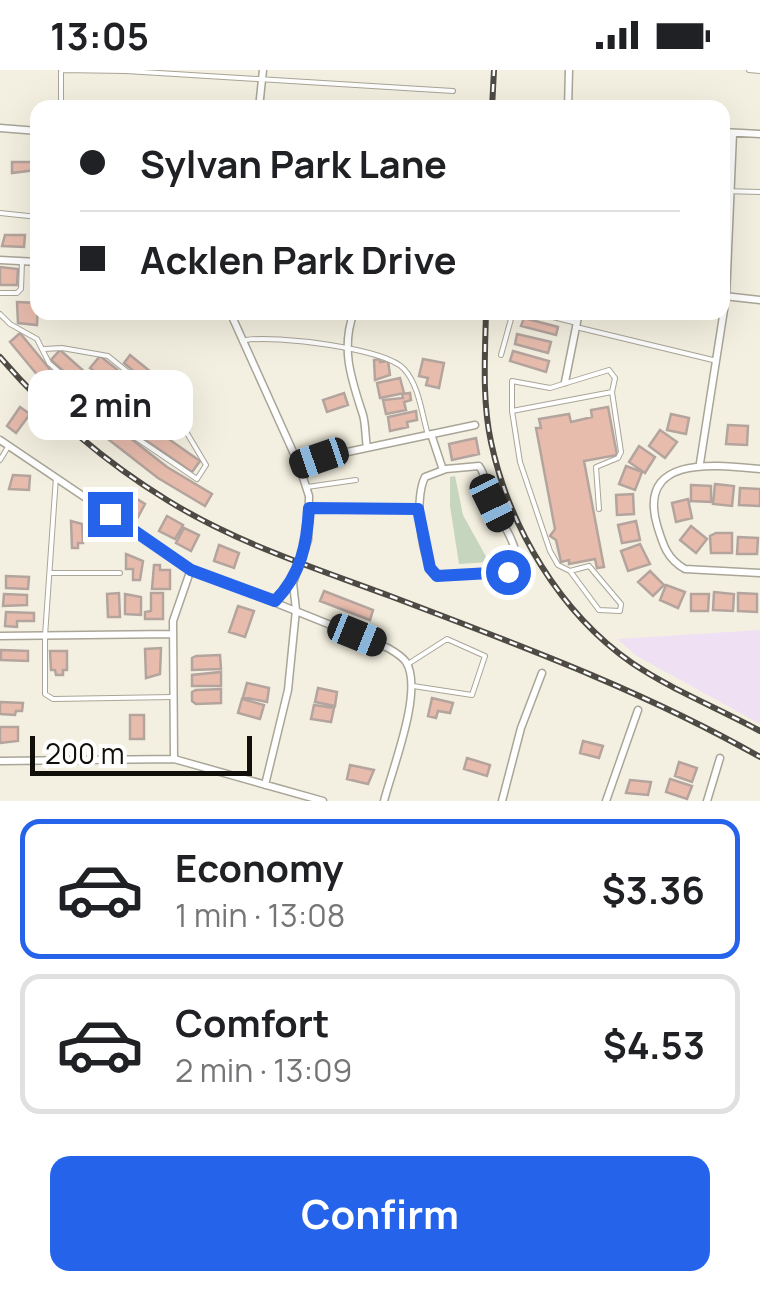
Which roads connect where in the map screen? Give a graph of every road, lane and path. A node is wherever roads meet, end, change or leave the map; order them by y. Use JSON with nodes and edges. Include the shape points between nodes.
{"nodes":[{"id":1,"x":62,"y":70,"type":"edge"},
{"id":2,"x":569,"y":70,"type":"edge"},
{"id":3,"x":749,"y":70,"type":"edge"},
{"id":4,"x":760,"y":70,"type":"edge"},
{"id":5,"x":263,"y":75,"type":"edge"},
{"id":6,"x":452,"y":91,"type":"dead end"},
{"id":7,"x":61,"y":100,"type":"edge"},
{"id":8,"x":260,"y":100,"type":"edge"},
{"id":9,"x":568,"y":100,"type":"edge"},
{"id":10,"x":0,"y":128,"type":"edge"},
{"id":11,"x":30,"y":130,"type":"edge"},
{"id":12,"x":730,"y":132,"type":"edge"},
{"id":13,"x":734,"y":132,"type":"junction"},
{"id":14,"x":760,"y":134,"type":"edge"},
{"id":15,"x":730,"y":162,"type":"edge"},
{"id":16,"x":730,"y":191,"type":"edge"},
{"id":17,"x":760,"y":192,"type":"edge"},
{"id":18,"x":0,"y":213,"type":"edge"},
{"id":19,"x":30,"y":216,"type":"edge"},
{"id":20,"x":0,"y":260,"type":"edge"},
{"id":21,"x":22,"y":261,"type":"junction"},
{"id":22,"x":30,"y":262,"type":"edge"},
{"id":23,"x":0,"y":293,"type":"edge"},
{"id":24,"x":730,"y":297,"type":"edge"},
{"id":25,"x":760,"y":300,"type":"edge"},
{"id":26,"x":0,"y":314,"type":"edge"},
{"id":27,"x":233,"y":320,"type":"edge"},
{"id":28,"x":353,"y":320,"type":"edge"},
{"id":29,"x":511,"y":320,"type":"edge"},
{"id":30,"x":559,"y":320,"type":"edge"},
{"id":31,"x":577,"y":320,"type":"edge"},
{"id":32,"x":721,"y":320,"type":"edge"},
{"id":33,"x":576,"y":325,"type":"junction"},
{"id":34,"x":241,"y":342,"type":"junction"},
{"id":35,"x":348,"y":348,"type":"junction"},
{"id":36,"x":44,"y":349,"type":"junction"},
{"id":37,"x":501,"y":355,"type":"dead end"},
{"id":38,"x":717,"y":361,"type":"junction"},
{"id":39,"x":564,"y":382,"type":"junction"},
{"id":40,"x":612,"y":392,"type":"junction"},
{"id":41,"x":512,"y":411,"type":"junction"},
{"id":42,"x":475,"y":425,"type":"dead end"},
{"id":43,"x":430,"y":434,"type":"junction"},
{"id":44,"x":0,"y":440,"type":"edge"},
{"id":45,"x":9,"y":445,"type":"junction"},
{"id":46,"x":367,"y":448,"type":"junction"},
{"id":47,"x":0,"y":460,"type":"edge"},
{"id":48,"x":700,"y":464,"type":"junction"},
{"id":49,"x":300,"y":465,"type":"junction"},
{"id":50,"x":760,"y":469,"type":"edge"},
{"id":51,"x":443,"y":470,"type":"junction"},
{"id":52,"x":56,"y":476,"type":"junction"},
{"id":53,"x":356,"y":480,"type":"dead end"},
{"id":54,"x":307,"y":487,"type":"junction"},
{"id":55,"x":309,"y":508,"type":"junction"},
{"id":56,"x":599,"y":508,"type":"dead end"},
{"id":57,"x":418,"y":509,"type":"junction"},
{"id":58,"x":590,"y":566,"type":"junction"},
{"id":59,"x":191,"y":570,"type":"junction"},
{"id":60,"x":570,"y":571,"type":"junction"},
{"id":61,"x":50,"y":573,"type":"junction"},
{"id":62,"x":760,"y":573,"type":"edge"},
{"id":63,"x":120,"y":574,"type":"dead end"},
{"id":64,"x":576,"y":579,"type":"junction"},
{"id":65,"x":293,"y":583,"type":"junction"},
{"id":66,"x":275,"y":601,"type":"junction"},
{"id":67,"x":296,"y":610,"type":"junction"},
{"id":68,"x":172,"y":634,"type":"junction"},
{"id":69,"x":0,"y":636,"type":"edge"},
{"id":70,"x":45,"y":636,"type":"junction"},
{"id":71,"x":408,"y":664,"type":"junction"},
{"id":72,"x":542,"y":673,"type":"dead end"},
{"id":73,"x":413,"y":686,"type":"junction"},
{"id":74,"x":173,"y":698,"type":"junction"},
{"id":75,"x":638,"y":710,"type":"dead end"},
{"id":76,"x":174,"y":758,"type":"junction"},
{"id":77,"x":720,"y":758,"type":"dead end"},
{"id":78,"x":0,"y":761,"type":"edge"},
{"id":79,"x":266,"y":785,"type":"junction"},
{"id":80,"x":322,"y":801,"type":"edge"},
{"id":81,"x":384,"y":801,"type":"edge"},
{"id":82,"x":502,"y":801,"type":"edge"},
{"id":83,"x":606,"y":801,"type":"edge"},
{"id":84,"x":707,"y":801,"type":"edge"}],
"edges":[{"from":1,"to":5,"type":"lane"},
{"from":1,"to":7,"type":"lane"},
{"from":2,"to":9,"type":"street"},
{"from":3,"to":4,"type":"lane"},
{"from":5,"to":6,"type":"lane"},
{"from":5,"to":8,"type":"street"},
{"from":10,"to":11,"type":"street"},
{"from":12,"to":13,"type":"street"},
{"from":13,"to":14,"type":"street"},
{"from":13,"to":15,"type":"street"},
{"from":16,"to":17,"type":"lane"},
{"from":18,"to":19,"type":"lane"},
{"from":20,"to":21,"type":"street"},
{"from":21,"to":22,"type":"street"},
{"from":21,"to":23,"type":"lane","via":[[21,289]]},
{"from":24,"to":25,"type":"street"},
{"from":26,"to":36,"type":"lane"},
{"from":27,"to":34,"type":"street"},
{"from":28,"to":35,"type":"street"},
{"from":29,"to":37,"type":"lane"},
{"from":30,"to":33,"type":"lane"},
{"from":31,"to":33,"type":"street"},
{"from":32,"to":38,"type":"street"},
{"from":33,"to":38,"type":"lane"},
{"from":33,"to":39,"type":"street"},
{"from":34,"to":35,"type":"lane"},
{"from":34,"to":49,"type":"street"},
{"from":35,"to":43,"type":"lane","via":[[400,364]]},
{"from":35,"to":46,"type":"street"},
{"from":36,"to":36,"type":"lane","via":[[63,377],[197,480],[206,465],[172,408],[108,356]]},
{"from":38,"to":48,"type":"street"},
{"from":39,"to":40,"type":"lane","via":[[609,370]]},
{"from":39,"to":41,"type":"lane","via":[[550,388],[512,382]]},
{"from":40,"to":41,"type":"lane"},
{"from":40,"to":56,"type":"lane","via":[[621,452],[594,471]]},
{"from":41,"to":60,"type":"lane","via":[[520,462],[550,551]]},
{"from":42,"to":43,"type":"street"},
{"from":43,"to":46,"type":"street"},
{"from":43,"to":51,"type":"street"},
{"from":44,"to":45,"type":"street"},
{"from":45,"to":47,"type":"lane"},
{"from":45,"to":52,"type":"street"},
{"from":46,"to":49,"type":"street"},
{"from":48,"to":50,"type":"street"},
{"from":48,"to":62,"type":"street","via":[[677,471],[653,499],[670,559],[685,570]]},
{"from":49,"to":54,"type":"street"},
{"from":51,"to":57,"type":"street","via":[[425,477]]},
{"from":51,"to":57,"type":"street","via":[[483,470],[515,550],[514,566],[508,572],[437,576]]},
{"from":52,"to":59,"type":"street"},
{"from":52,"to":61,"type":"lane"},
{"from":53,"to":54,"type":"lane"},
{"from":54,"to":55,"type":"street"},
{"from":55,"to":57,"type":"street"},
{"from":55,"to":65,"type":"street","via":[[308,540]]},
{"from":58,"to":60,"type":"lane"},
{"from":58,"to":64,"type":"lane"},
{"from":58,"to":64,"type":"lane","via":[[620,611],[599,610]]},
{"from":59,"to":66,"type":"street"},
{"from":59,"to":68,"type":"street"},
{"from":60,"to":64,"type":"lane"},
{"from":61,"to":63,"type":"lane"},
{"from":61,"to":70,"type":"lane"},
{"from":65,"to":66,"type":"street"},
{"from":65,"to":67,"type":"street"},
{"from":66,"to":67,"type":"street"},
{"from":67,"to":71,"type":"street","via":[[388,648]]},
{"from":67,"to":79,"type":"street","via":[[288,690]]},
{"from":68,"to":70,"type":"street"},
{"from":68,"to":74,"type":"street"},
{"from":69,"to":70,"type":"street"},
{"from":70,"to":74,"type":"lane","via":[[48,697]]},
{"from":71,"to":73,"type":"street"},
{"from":71,"to":73,"type":"lane","via":[[446,639],[485,656],[472,695]]},
{"from":72,"to":82,"type":"street"},
{"from":73,"to":81,"type":"street"},
{"from":74,"to":76,"type":"street"},
{"from":75,"to":83,"type":"street"},
{"from":76,"to":78,"type":"street"},
{"from":76,"to":79,"type":"street"},
{"from":77,"to":84,"type":"street"},
{"from":79,"to":80,"type":"street"}]}
